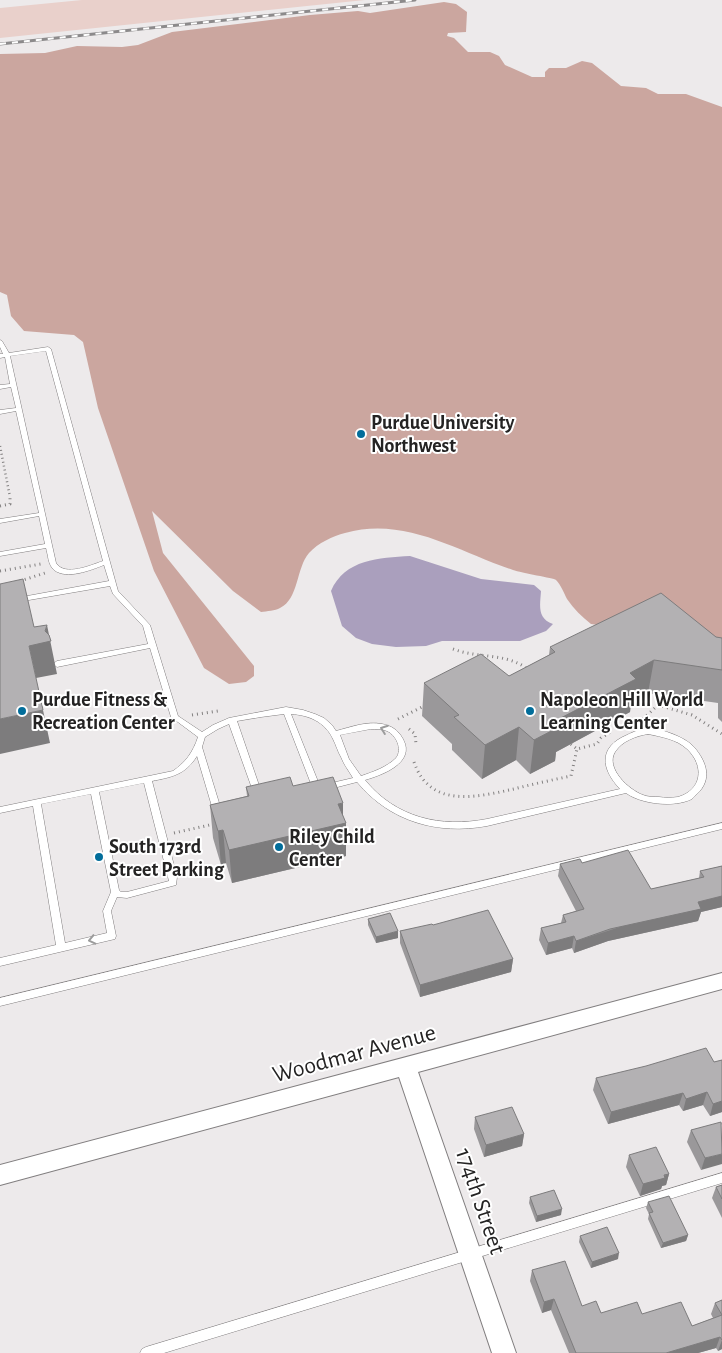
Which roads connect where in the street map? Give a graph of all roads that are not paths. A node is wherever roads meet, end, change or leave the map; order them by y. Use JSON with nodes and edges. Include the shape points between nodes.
{"nodes":[{"id":1,"x":1,"y":341,"type":"edge"},
{"id":2,"x":4,"y":356,"type":"edge"},
{"id":3,"x":14,"y":385,"type":"junction"},
{"id":4,"x":0,"y":387,"type":"edge"},
{"id":5,"x":19,"y":409,"type":"junction"},
{"id":6,"x":0,"y":412,"type":"edge"},
{"id":7,"x":42,"y":514,"type":"junction"},
{"id":8,"x":0,"y":521,"type":"edge"},
{"id":9,"x":49,"y":546,"type":"junction"},
{"id":10,"x":0,"y":554,"type":"edge"},
{"id":11,"x":106,"y":562,"type":"junction"},
{"id":12,"x":112,"y":583,"type":"junction"},
{"id":13,"x":0,"y":603,"type":"edge"},
{"id":14,"x":153,"y":645,"type":"junction"},
{"id":15,"x":57,"y":664,"type":"dead end"},
{"id":16,"x":286,"y":710,"type":"junction"},
{"id":17,"x":232,"y":720,"type":"junction"},
{"id":18,"x":335,"y":734,"type":"junction"},
{"id":19,"x":202,"y":736,"type":"junction"},
{"id":20,"x":198,"y":749,"type":"junction"},
{"id":21,"x":147,"y":779,"type":"junction"},
{"id":22,"x":361,"y":779,"type":"junction"},
{"id":23,"x":317,"y":788,"type":"junction"},
{"id":24,"x":94,"y":790,"type":"junction"},
{"id":25,"x":626,"y":790,"type":"junction"},
{"id":26,"x":307,"y":791,"type":"edge"},
{"id":27,"x":270,"y":799,"type":"edge"},
{"id":28,"x":36,"y":802,"type":"junction"},
{"id":29,"x":226,"y":808,"type":"edge"},
{"id":30,"x":0,"y":810,"type":"edge"},
{"id":31,"x":722,"y":826,"type":"edge"},
{"id":32,"x":115,"y":892,"type":"junction"},
{"id":33,"x":61,"y":947,"type":"junction"},
{"id":34,"x":0,"y":962,"type":"edge"},
{"id":35,"x":722,"y":981,"type":"edge"},
{"id":36,"x":0,"y":1002,"type":"edge"},
{"id":37,"x":406,"y":1066,"type":"junction"},
{"id":38,"x":0,"y":1175,"type":"edge"},
{"id":39,"x":722,"y":1178,"type":"edge"},
{"id":40,"x":470,"y":1254,"type":"junction"},
{"id":41,"x":146,"y":1353,"type":"edge"},
{"id":42,"x":504,"y":1353,"type":"edge"}],
"edges":[{"from":1,"to":2,"type":"lane"},
{"from":2,"to":3,"type":"lane"},
{"from":2,"to":11,"type":"lane","via":[[48,349]]},
{"from":3,"to":4,"type":"lane"},
{"from":3,"to":5,"type":"lane"},
{"from":5,"to":6,"type":"lane"},
{"from":5,"to":7,"type":"lane"},
{"from":7,"to":8,"type":"lane"},
{"from":7,"to":9,"type":"lane"},
{"from":9,"to":10,"type":"lane"},
{"from":9,"to":11,"type":"lane","via":[[54,565],[66,572]]},
{"from":11,"to":12,"type":"lane"},
{"from":12,"to":13,"type":"lane"},
{"from":12,"to":14,"type":"lane","via":[[115,592],[146,624]]},
{"from":14,"to":15,"type":"lane"},
{"from":14,"to":19,"type":"lane","via":[[175,717]]},
{"from":16,"to":17,"type":"lane"},
{"from":16,"to":18,"type":"lane","via":[[310,714],[323,721]]},
{"from":16,"to":23,"type":"lane"},
{"from":17,"to":19,"type":"lane","via":[[213,727]]},
{"from":17,"to":27,"type":"lane","via":[[256,802]]},
{"from":18,"to":22,"type":"lane","via":[[347,761]]},
{"from":22,"to":18,"type":"lane","one_way":true,"via":[[398,760],[403,752],[400,740],[388,729],[373,726]]},
{"from":19,"to":20,"type":"lane"},
{"from":20,"to":21,"type":"lane","via":[[188,765],[174,773]]},
{"from":20,"to":29,"type":"lane","via":[[217,810]]},
{"from":21,"to":24,"type":"lane"},
{"from":21,"to":32,"type":"lane","via":[[173,883],[128,895],[120,896]]},
{"from":22,"to":23,"type":"lane"},
{"from":22,"to":25,"type":"lane","via":[[389,807],[446,826],[493,821]]},
{"from":23,"to":26,"type":"lane"},
{"from":24,"to":28,"type":"lane"},
{"from":24,"to":32,"type":"lane"},
{"from":25,"to":25,"type":"lane","via":[[610,769],[609,758],[621,739],[633,734],[664,732],[679,737],[702,756],[707,768],[700,790],[689,797],[658,801],[641,798]]},
{"from":28,"to":30,"type":"lane"},
{"from":28,"to":33,"type":"lane"},
{"from":31,"to":36,"type":"lane"},
{"from":32,"to":33,"type":"lane","one_way":true,"via":[[108,911],[112,936]]},
{"from":33,"to":34,"type":"lane"},
{"from":35,"to":37,"type":"street","name":"Woodmar Avenue"},
{"from":37,"to":38,"type":"street","name":"Woodmar Avenue"},
{"from":37,"to":40,"type":"street","name":"174th Street"},
{"from":39,"to":40,"type":"lane"},
{"from":40,"to":41,"type":"lane"},
{"from":40,"to":42,"type":"street","name":"174th Street"}]}
